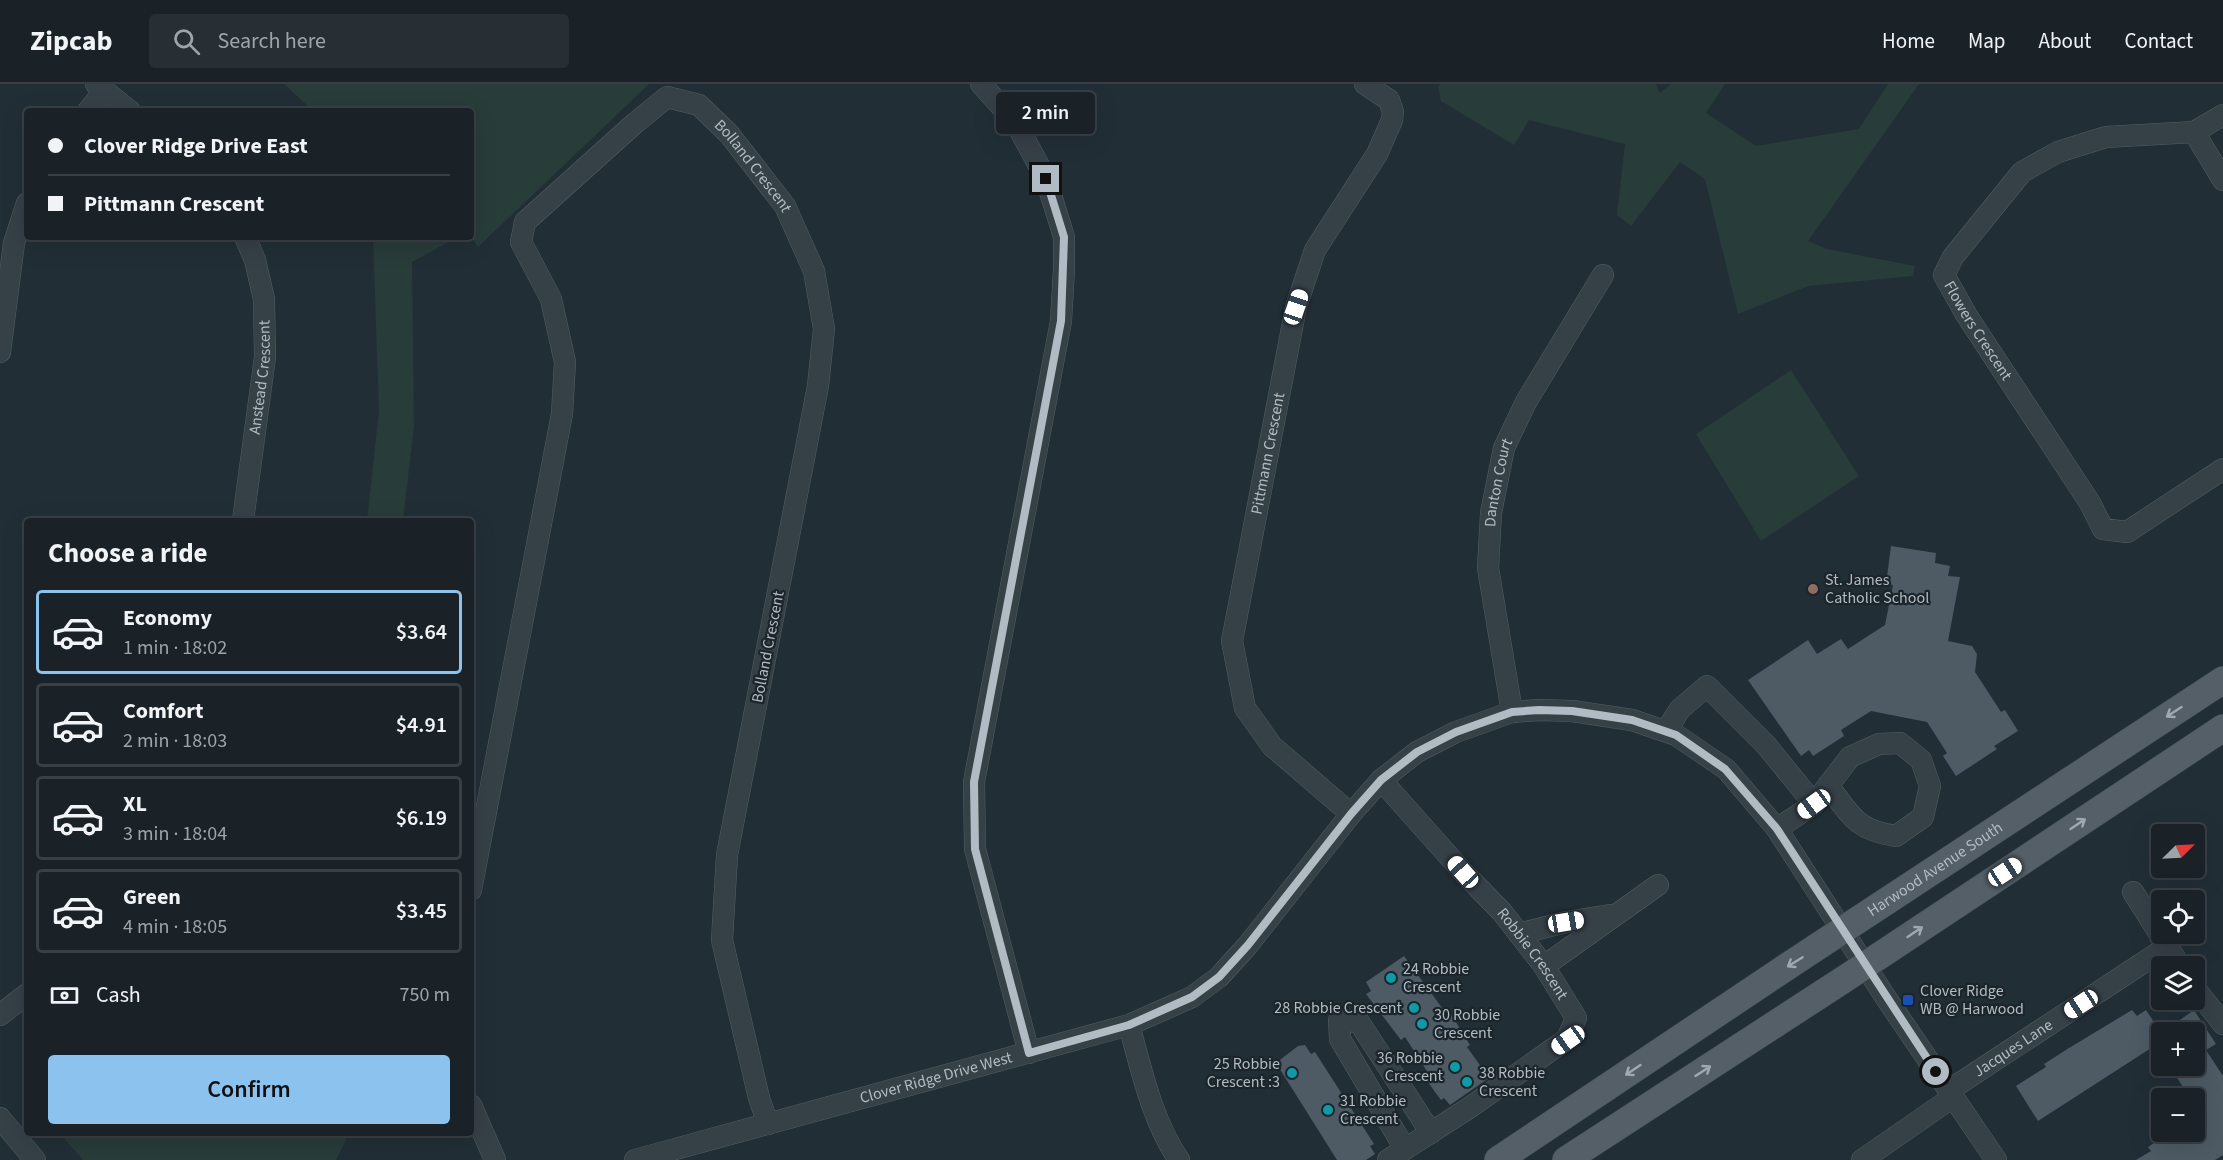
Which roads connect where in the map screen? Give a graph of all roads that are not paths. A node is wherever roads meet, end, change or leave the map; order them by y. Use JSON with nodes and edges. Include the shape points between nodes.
{"nodes":[{"id":1,"x":981,"y":84,"type":"edge"},
{"id":2,"x":1365,"y":84,"type":"edge"},
{"id":3,"x":100,"y":88,"type":"edge"},
{"id":4,"x":90,"y":108,"type":"edge"},
{"id":5,"x":126,"y":108,"type":"edge"},
{"id":6,"x":2223,"y":115,"type":"edge"},
{"id":7,"x":2194,"y":132,"type":"junction"},
{"id":8,"x":2223,"y":180,"type":"edge"},
{"id":9,"x":24,"y":212,"type":"edge"},
{"id":10,"x":246,"y":240,"type":"edge"},
{"id":11,"x":1603,"y":275,"type":"dead end"},
{"id":12,"x":0,"y":352,"type":"edge"},
{"id":13,"x":2223,"y":469,"type":"edge"},
{"id":14,"x":243,"y":518,"type":"edge"},
{"id":15,"x":2223,"y":680,"type":"edge"},
{"id":16,"x":1512,"y":712,"type":"junction"},
{"id":17,"x":2223,"y":728,"type":"edge"},
{"id":18,"x":1666,"y":731,"type":"junction"},
{"id":19,"x":1381,"y":780,"type":"junction"},
{"id":20,"x":1828,"y":785,"type":"junction"},
{"id":21,"x":1814,"y":804,"type":"junction"},
{"id":22,"x":1351,"y":814,"type":"junction"},
{"id":23,"x":1777,"y":829,"type":"junction"},
{"id":24,"x":474,"y":874,"type":"edge"},
{"id":25,"x":1658,"y":885,"type":"dead end"},
{"id":26,"x":2133,"y":892,"type":"dead end"},
{"id":27,"x":1614,"y":915,"type":"junction"},
{"id":28,"x":1844,"y":930,"type":"junction"},
{"id":29,"x":1519,"y":934,"type":"junction"},
{"id":30,"x":2167,"y":947,"type":"junction"},
{"id":31,"x":2173,"y":956,"type":"edge"},
{"id":32,"x":1866,"y":964,"type":"junction"},
{"id":33,"x":1544,"y":966,"type":"junction"},
{"id":34,"x":24,"y":996,"type":"edge"},
{"id":35,"x":2205,"y":1001,"type":"edge"},
{"id":36,"x":0,"y":1016,"type":"edge"},
{"id":37,"x":2223,"y":1024,"type":"edge"},
{"id":38,"x":1129,"y":1025,"type":"junction"},
{"id":39,"x":1029,"y":1053,"type":"junction"},
{"id":40,"x":1950,"y":1094,"type":"junction"},
{"id":41,"x":474,"y":1112,"type":"edge"},
{"id":42,"x":0,"y":1118,"type":"edge"},
{"id":43,"x":768,"y":1124,"type":"junction"},
{"id":44,"x":1431,"y":1133,"type":"junction"},
{"id":45,"x":1397,"y":1154,"type":"edge"},
{"id":46,"x":35,"y":1160,"type":"edge"},
{"id":47,"x":495,"y":1160,"type":"edge"},
{"id":48,"x":636,"y":1160,"type":"edge"},
{"id":49,"x":1179,"y":1160,"type":"edge"},
{"id":50,"x":1498,"y":1160,"type":"edge"},
{"id":51,"x":1566,"y":1160,"type":"edge"},
{"id":52,"x":1862,"y":1160,"type":"edge"},
{"id":53,"x":1996,"y":1160,"type":"edge"}],
"edges":[{"from":1,"to":39,"type":"street","via":[[1016,123],[1046,179],[1064,237],[1061,321],[974,782],[975,849]]},
{"from":2,"to":22,"type":"street","name":"Pittmann Crescent","via":[[1389,100],[1392,120],[1377,154],[1315,250],[1296,307],[1233,641],[1245,708],[1272,746]]},
{"from":3,"to":4,"type":"street"},
{"from":3,"to":5,"type":"street"},
{"from":6,"to":7,"type":"street"},
{"from":7,"to":8,"type":"street"},
{"from":7,"to":13,"type":"street","name":"Flowers Crescent","via":[[2106,137],[2058,152],[2022,172],[1953,257],[1944,275],[2103,529],[2127,532]]},
{"from":9,"to":12,"type":"street","via":[[14,243]]},
{"from":10,"to":14,"type":"street","name":"Anstead Crescent","via":[[264,299],[265,357]]},
{"from":11,"to":16,"type":"street","name":"Danton Court","via":[[1526,402],[1504,448],[1493,502],[1488,568]]},
{"from":15,"to":28,"type":"main road","name":"Harwood Avenue South","one_way":true},
{"from":16,"to":18,"type":"street","name":"Clover Ridge Drive West","via":[[1572,711],[1632,720]]},
{"from":16,"to":19,"type":"street","name":"Clover Ridge Drive West","via":[[1456,732],[1417,752]]},
{"from":32,"to":17,"type":"main road","one_way":true},
{"from":18,"to":21,"type":"street","via":[[1680,709],[1707,686],[1766,745]]},
{"from":18,"to":23,"type":"street","name":"Clover Ridge Drive West","via":[[1725,769]]},
{"from":19,"to":22,"type":"street","name":"Clover Ridge Drive West"},
{"from":19,"to":29,"type":"street","name":"Robbie Crescent"},
{"from":20,"to":20,"type":"street","via":[[1850,757],[1879,744],[1900,743],[1921,760],[1929,786],[1923,817],[1896,836],[1875,833],[1854,819]]},
{"from":20,"to":21,"type":"street"},
{"from":21,"to":23,"type":"street"},
{"from":22,"to":38,"type":"street","name":"Clover Ridge Drive West","via":[[1219,977],[1192,997]]},
{"from":23,"to":28,"type":"street","name":"Clover Ridge Drive West"},
{"from":24,"to":43,"type":"street","name":"Bolland Crescent","via":[[562,414],[565,362],[551,299],[521,242],[525,222],[667,97],[699,105],[729,134],[785,206],[814,271],[824,329],[818,386],[726,876],[722,940]]},
{"from":25,"to":27,"type":"street"},
{"from":26,"to":30,"type":"street"},
{"from":27,"to":29,"type":"street"},
{"from":27,"to":33,"type":"street"},
{"from":28,"to":32,"type":"street","name":"Clover Ridge Drive West"},
{"from":28,"to":50,"type":"main road","name":"Harwood Avenue South","one_way":true},
{"from":29,"to":33,"type":"street","name":"Robbie Crescent"},
{"from":30,"to":31,"type":"street"},
{"from":30,"to":40,"type":"street","name":"Jacques Lane"},
{"from":32,"to":40,"type":"street","name":"Clover Ridge Drive West"},
{"from":51,"to":32,"type":"main road","one_way":true},
{"from":33,"to":44,"type":"street","name":"Robbie Crescent","via":[[1576,1018],[1568,1040]]},
{"from":34,"to":36,"type":"street"},
{"from":35,"to":37,"type":"street"},
{"from":38,"to":39,"type":"street","name":"Clover Ridge Drive West"},
{"from":38,"to":49,"type":"street","via":[[1156,1118]]},
{"from":39,"to":43,"type":"street","name":"Clover Ridge Drive West"},
{"from":40,"to":52,"type":"street","name":"Jacques Lane"},
{"from":40,"to":53,"type":"street","name":"Clover Ridge Drive West"},
{"from":41,"to":47,"type":"street"},
{"from":42,"to":46,"type":"street"},
{"from":43,"to":48,"type":"street","name":"Clover Ridge Drive West"},
{"from":44,"to":45,"type":"street","name":"Robbie Crescent"},
{"from":44,"to":45,"type":"street","name":"Robbie Crescent","via":[[1359,1022],[1339,1020],[1340,1039]]}]}
